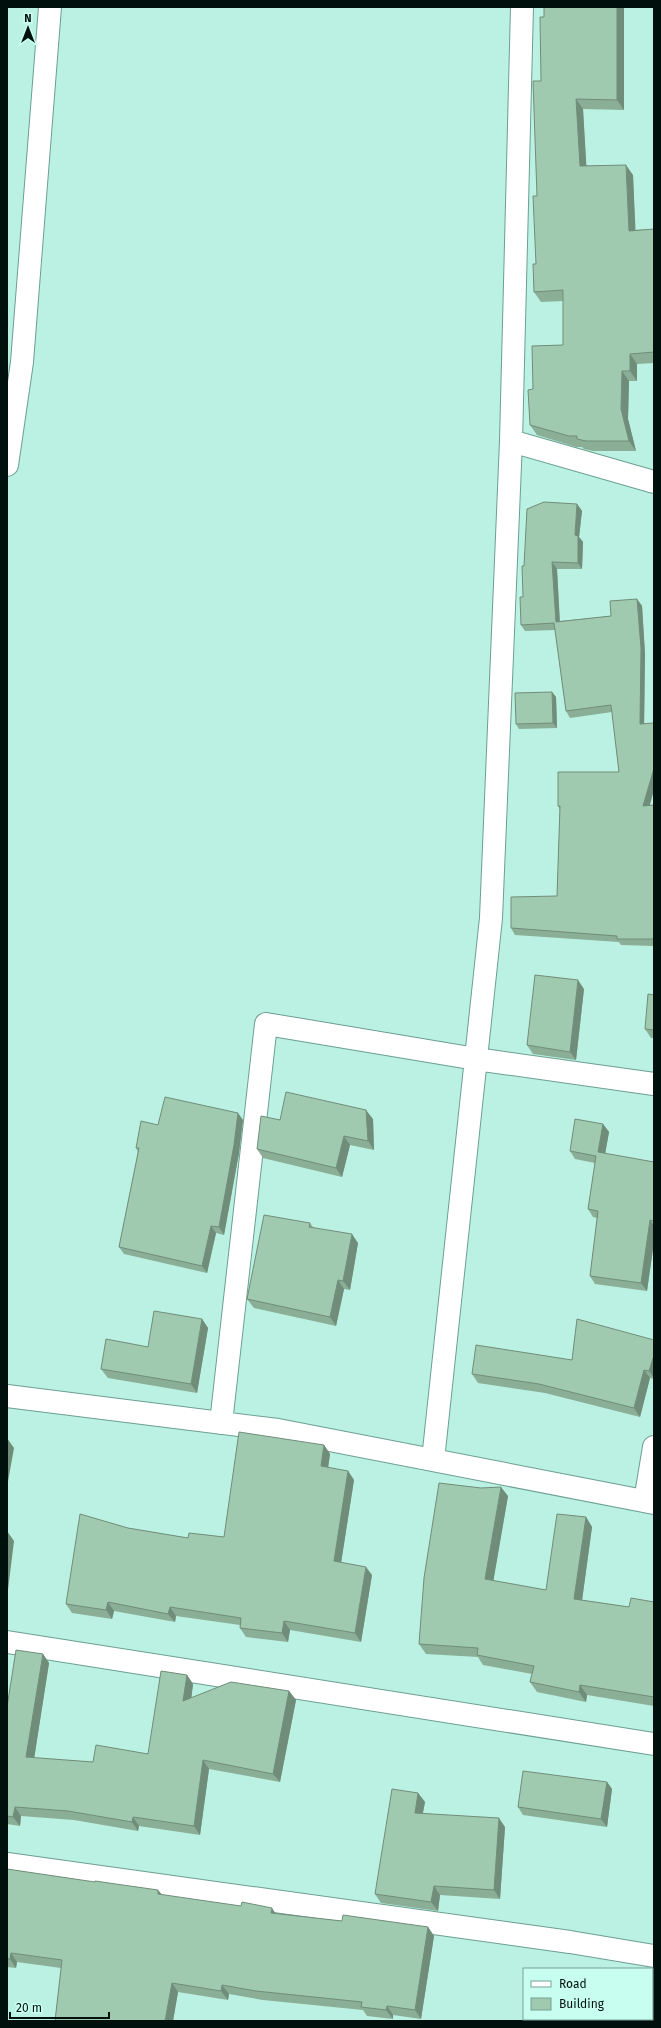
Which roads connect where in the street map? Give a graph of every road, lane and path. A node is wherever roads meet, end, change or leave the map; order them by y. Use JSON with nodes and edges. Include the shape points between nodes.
{"nodes":[{"id":1,"x":50,"y":7,"type":"edge"},
{"id":2,"x":522,"y":7,"type":"edge"},
{"id":3,"x":510,"y":441,"type":"junction"},
{"id":4,"x":7,"y":466,"type":"edge"},
{"id":5,"x":654,"y":482,"type":"edge"},
{"id":6,"x":476,"y":1059,"type":"junction"},
{"id":7,"x":654,"y":1084,"type":"edge"},
{"id":8,"x":7,"y":1396,"type":"edge"},
{"id":9,"x":221,"y":1423,"type":"junction"},
{"id":10,"x":654,"y":1447,"type":"edge"},
{"id":11,"x":433,"y":1460,"type":"junction"},
{"id":12,"x":650,"y":1502,"type":"edge"},
{"id":13,"x":7,"y":1642,"type":"edge"},
{"id":14,"x":654,"y":1744,"type":"edge"},
{"id":15,"x":7,"y":1864,"type":"edge"},
{"id":16,"x":654,"y":1956,"type":"edge"}],
"edges":[{"from":1,"to":4,"type":"street","via":[[22,362]]},
{"from":2,"to":3,"type":"street"},
{"from":3,"to":5,"type":"street"},
{"from":3,"to":6,"type":"street","via":[[491,918]]},
{"from":6,"to":7,"type":"street"},
{"from":6,"to":9,"type":"street","via":[[266,1024]]},
{"from":6,"to":11,"type":"street"},
{"from":8,"to":9,"type":"street"},
{"from":9,"to":11,"type":"street","via":[[278,1430]]},
{"from":10,"to":12,"type":"street"},
{"from":11,"to":12,"type":"street"},
{"from":13,"to":14,"type":"street"},
{"from":15,"to":16,"type":"street","via":[[570,1942]]}]}
